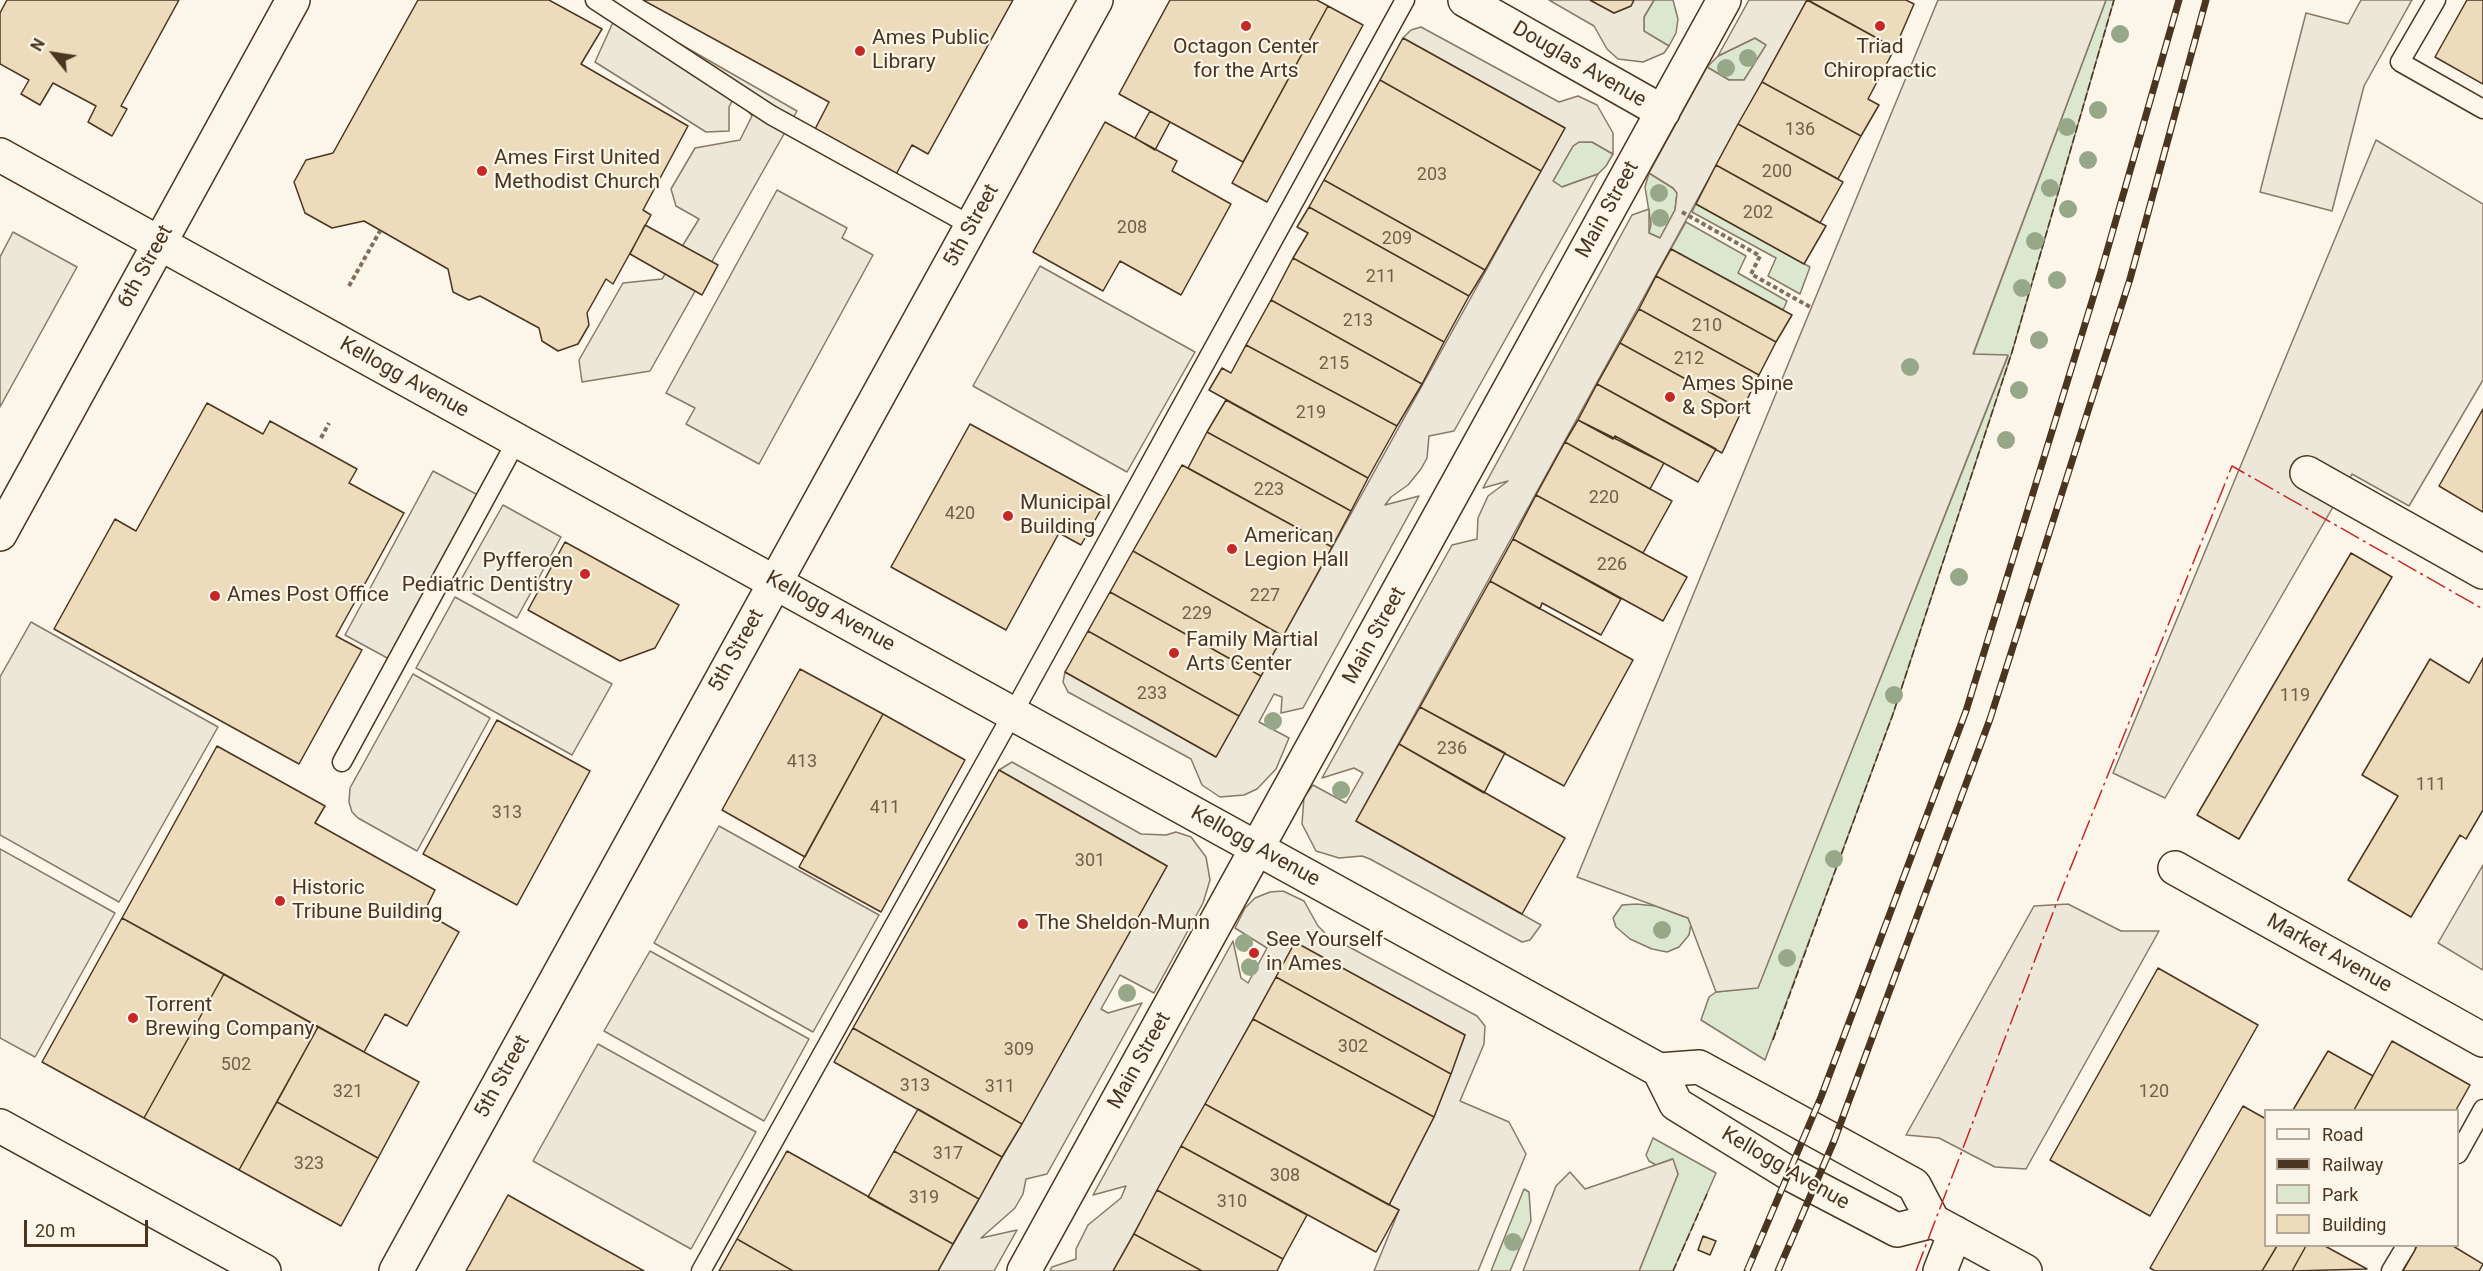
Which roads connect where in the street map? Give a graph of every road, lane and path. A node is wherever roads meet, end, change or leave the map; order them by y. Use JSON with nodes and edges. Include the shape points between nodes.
{"nodes":[{"id":1,"x":293,"y":0,"type":"edge"},
{"id":2,"x":595,"y":0,"type":"edge"},
{"id":3,"x":1096,"y":0,"type":"edge"},
{"id":4,"x":1405,"y":0,"type":"edge"},
{"id":5,"x":1465,"y":0,"type":"edge"},
{"id":6,"x":1724,"y":0,"type":"edge"},
{"id":7,"x":2436,"y":0,"type":"edge"},
{"id":8,"x":2481,"y":108,"type":"edge"},
{"id":9,"x":1662,"y":112,"type":"junction"},
{"id":10,"x":0,"y":155,"type":"edge"},
{"id":11,"x":1682,"y":212,"type":"dead end"},
{"id":12,"x":972,"y":226,"type":"junction"},
{"id":13,"x":380,"y":231,"type":"dead end"},
{"id":14,"x":159,"y":243,"type":"junction"},
{"id":15,"x":349,"y":286,"type":"dead end"},
{"id":16,"x":1812,"y":308,"type":"dead end"},
{"id":17,"x":329,"y":423,"type":"dead end"},
{"id":18,"x":321,"y":438,"type":"dead end"},
{"id":19,"x":517,"y":440,"type":"junction"},
{"id":20,"x":2307,"y":473,"type":"dead end"},
{"id":21,"x":0,"y":534,"type":"edge"},
{"id":22,"x":2483,"y":572,"type":"edge"},
{"id":23,"x":776,"y":583,"type":"junction"},
{"id":24,"x":1013,"y":713,"type":"junction"},
{"id":25,"x":342,"y":762,"type":"dead end"},
{"id":26,"x":1257,"y":848,"type":"junction"},
{"id":27,"x":2175,"y":868,"type":"dead end"},
{"id":28,"x":2483,"y":1040,"type":"edge"},
{"id":29,"x":1659,"y":1070,"type":"junction"},
{"id":30,"x":2483,"y":1109,"type":"edge"},
{"id":31,"x":0,"y":1126,"type":"edge"},
{"id":32,"x":2459,"y":1151,"type":"edge"},
{"id":33,"x":1944,"y":1227,"type":"junction"},
{"id":34,"x":2405,"y":1247,"type":"edge"},
{"id":35,"x":264,"y":1271,"type":"edge"},
{"id":36,"x":396,"y":1271,"type":"edge"},
{"id":37,"x":701,"y":1271,"type":"edge"},
{"id":38,"x":1024,"y":1271,"type":"edge"},
{"id":39,"x":1940,"y":1271,"type":"edge"},
{"id":40,"x":2025,"y":1271,"type":"edge"},
{"id":41,"x":2391,"y":1271,"type":"edge"}],
"edges":[{"from":1,"to":14,"type":"street","name":"6th Street"},
{"from":2,"to":12,"type":"lane","via":[[771,115]]},
{"from":3,"to":12,"type":"street","name":"5th Street"},
{"from":4,"to":24,"type":"lane"},
{"from":5,"to":9,"type":"street","name":"Douglas Avenue"},
{"from":6,"to":9,"type":"street","name":"Main Street"},
{"from":7,"to":8,"type":"lane","via":[[2400,62]]},
{"from":9,"to":26,"type":"street","name":"Main Street"},
{"from":10,"to":14,"type":"street","name":"Kellogg Avenue"},
{"from":11,"to":16,"type":"path","via":[[1760,256],[1751,274]]},
{"from":12,"to":23,"type":"street","name":"5th Street"},
{"from":13,"to":15,"type":"path"},
{"from":14,"to":19,"type":"street","name":"Kellogg Avenue"},
{"from":14,"to":21,"type":"street","name":"6th Street"},
{"from":17,"to":18,"type":"path"},
{"from":19,"to":23,"type":"street","name":"Kellogg Avenue"},
{"from":19,"to":25,"type":"lane"},
{"from":20,"to":22,"type":"street"},
{"from":23,"to":24,"type":"street","name":"Kellogg Avenue"},
{"from":23,"to":36,"type":"street","name":"5th Street"},
{"from":24,"to":26,"type":"street","name":"Kellogg Avenue"},
{"from":24,"to":37,"type":"lane"},
{"from":26,"to":29,"type":"street","name":"Kellogg Avenue"},
{"from":26,"to":38,"type":"street","name":"Main Street"},
{"from":27,"to":28,"type":"street","name":"Market Avenue"},
{"from":29,"to":33,"type":"street","via":[[1699,1067],[1914,1185]]},
{"from":29,"to":33,"type":"street","name":"Kellogg Avenue","via":[[1676,1104],[1790,1174],[1897,1230]]},
{"from":30,"to":32,"type":"lane"},
{"from":31,"to":35,"type":"street"},
{"from":33,"to":39,"type":"street"},
{"from":33,"to":40,"type":"street"},
{"from":34,"to":41,"type":"lane"}]}
